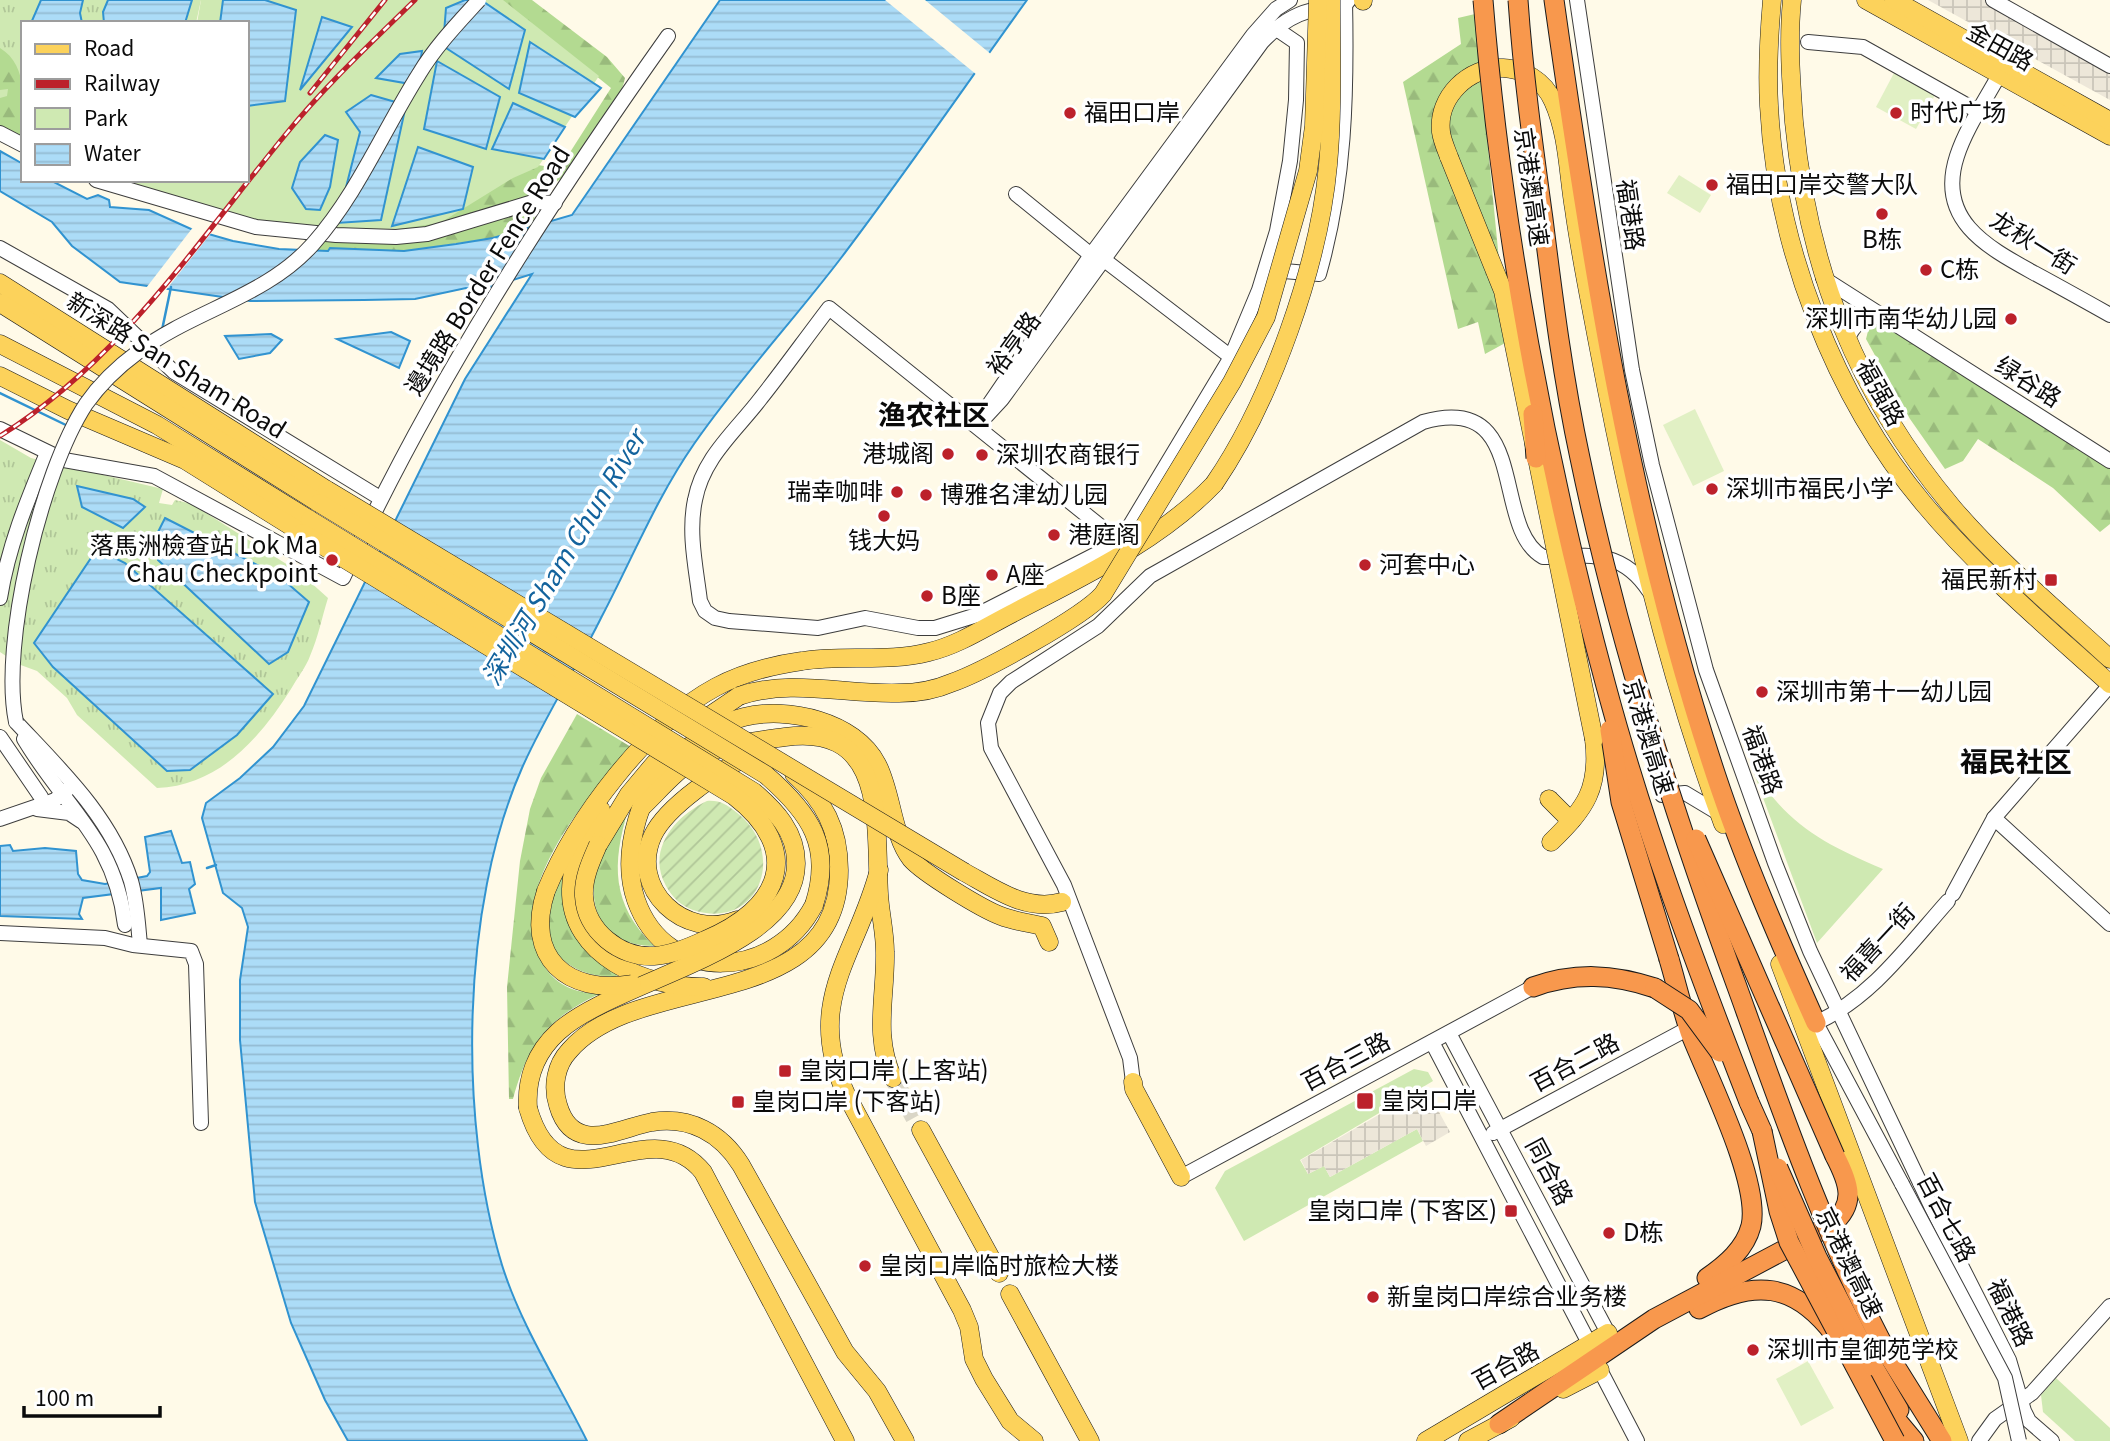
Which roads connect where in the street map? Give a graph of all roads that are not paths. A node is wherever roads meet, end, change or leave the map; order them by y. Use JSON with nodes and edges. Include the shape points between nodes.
{"nodes":[{"id":1,"x":479,"y":0,"type":"edge"},
{"id":2,"x":1290,"y":0,"type":"edge"},
{"id":3,"x":1318,"y":0,"type":"edge"},
{"id":4,"x":1483,"y":0,"type":"edge"},
{"id":5,"x":1518,"y":0,"type":"edge"},
{"id":6,"x":1555,"y":0,"type":"edge"},
{"id":7,"x":1577,"y":0,"type":"edge"},
{"id":8,"x":1866,"y":0,"type":"edge"},
{"id":9,"x":1993,"y":0,"type":"edge"},
{"id":10,"x":1352,"y":1,"type":"edge"},
{"id":11,"x":1899,"y":1,"type":"edge"},
{"id":12,"x":1770,"y":4,"type":"edge"},
{"id":13,"x":1795,"y":5,"type":"edge"},
{"id":14,"x":1275,"y":28,"type":"junction"},
{"id":15,"x":1345,"y":29,"type":"junction"},
{"id":16,"x":668,"y":36,"type":"dead end"},
{"id":17,"x":1808,"y":42,"type":"dead end"},
{"id":18,"x":1297,"y":43,"type":"junction"},
{"id":19,"x":2110,"y":66,"type":"edge"},
{"id":20,"x":1999,"y":75,"type":"junction"},
{"id":21,"x":1296,"y":100,"type":"junction"},
{"id":22,"x":1345,"y":100,"type":"junction"},
{"id":23,"x":1979,"y":112,"type":"junction"},
{"id":24,"x":2110,"y":121,"type":"edge"},
{"id":25,"x":0,"y":133,"type":"edge"},
{"id":26,"x":2110,"y":136,"type":"edge"},
{"id":27,"x":21,"y":144,"type":"edge"},
{"id":28,"x":103,"y":182,"type":"edge"},
{"id":29,"x":1016,"y":194,"type":"dead end"},
{"id":30,"x":551,"y":209,"type":"junction"},
{"id":31,"x":0,"y":248,"type":"edge"},
{"id":32,"x":1098,"y":257,"type":"junction"},
{"id":33,"x":1823,"y":278,"type":"junction"},
{"id":34,"x":0,"y":282,"type":"edge"},
{"id":35,"x":1617,"y":287,"type":"junction"},
{"id":36,"x":1597,"y":289,"type":"junction"},
{"id":37,"x":1259,"y":290,"type":"junction"},
{"id":38,"x":0,"y":303,"type":"edge"},
{"id":39,"x":1523,"y":305,"type":"junction"},
{"id":40,"x":2110,"y":315,"type":"edge"},
{"id":41,"x":1886,"y":319,"type":"junction"},
{"id":42,"x":1847,"y":341,"type":"junction"},
{"id":43,"x":0,"y":344,"type":"edge"},
{"id":44,"x":1230,"y":357,"type":"junction"},
{"id":45,"x":0,"y":376,"type":"edge"},
{"id":46,"x":978,"y":426,"type":"junction"},
{"id":47,"x":0,"y":429,"type":"edge"},
{"id":48,"x":47,"y":453,"type":"junction"},
{"id":49,"x":1536,"y":458,"type":"junction"},
{"id":50,"x":2110,"y":461,"type":"edge"},
{"id":51,"x":323,"y":496,"type":"junction"},
{"id":52,"x":380,"y":498,"type":"junction"},
{"id":53,"x":306,"y":526,"type":"junction"},
{"id":54,"x":1120,"y":542,"type":"junction"},
{"id":55,"x":1653,"y":596,"type":"junction"},
{"id":56,"x":0,"y":598,"type":"edge"},
{"id":57,"x":2084,"y":635,"type":"junction"},
{"id":58,"x":2110,"y":643,"type":"edge"},
{"id":59,"x":2110,"y":659,"type":"edge"},
{"id":60,"x":2110,"y":685,"type":"edge"},
{"id":61,"x":1606,"y":687,"type":"junction"},
{"id":62,"x":798,"y":735,"type":"junction"},
{"id":63,"x":0,"y":737,"type":"edge"},
{"id":64,"x":643,"y":740,"type":"junction"},
{"id":65,"x":676,"y":742,"type":"junction"},
{"id":66,"x":767,"y":752,"type":"junction"},
{"id":67,"x":1658,"y":752,"type":"junction"},
{"id":68,"x":65,"y":785,"type":"junction"},
{"id":69,"x":1662,"y":795,"type":"dead end"},
{"id":70,"x":41,"y":797,"type":"junction"},
{"id":71,"x":1549,"y":799,"type":"dead end"},
{"id":72,"x":642,"y":807,"type":"junction"},
{"id":73,"x":24,"y":812,"type":"junction"},
{"id":74,"x":1720,"y":814,"type":"junction"},
{"id":75,"x":1994,"y":818,"type":"junction"},
{"id":76,"x":0,"y":819,"type":"edge"},
{"id":77,"x":1571,"y":821,"type":"junction"},
{"id":78,"x":88,"y":825,"type":"junction"},
{"id":79,"x":105,"y":838,"type":"junction"},
{"id":80,"x":1551,"y":842,"type":"dead end"},
{"id":81,"x":880,"y":870,"type":"junction"},
{"id":82,"x":1062,"y":902,"type":"dead end"},
{"id":83,"x":755,"y":909,"type":"junction"},
{"id":84,"x":2110,"y":923,"type":"edge"},
{"id":85,"x":0,"y":933,"type":"edge"},
{"id":86,"x":1049,"y":942,"type":"dead end"},
{"id":87,"x":140,"y":945,"type":"junction"},
{"id":88,"x":781,"y":966,"type":"junction"},
{"id":89,"x":659,"y":977,"type":"junction"},
{"id":90,"x":1533,"y":987,"type":"joint"},
{"id":91,"x":1838,"y":1013,"type":"junction"},
{"id":92,"x":1816,"y":1023,"type":"junction"},
{"id":93,"x":1689,"y":1027,"type":"junction"},
{"id":94,"x":1449,"y":1033,"type":"junction"},
{"id":95,"x":1432,"y":1042,"type":"junction"},
{"id":96,"x":893,"y":1077,"type":"tunnel mouth"},
{"id":97,"x":1133,"y":1082,"type":"joint"},
{"id":98,"x":1749,"y":1102,"type":"junction"},
{"id":99,"x":201,"y":1123,"type":"dead end"},
{"id":100,"x":1500,"y":1129,"type":"junction"},
{"id":101,"x":921,"y":1130,"type":"tunnel mouth"},
{"id":102,"x":1762,"y":1132,"type":"junction"},
{"id":103,"x":1482,"y":1139,"type":"junction"},
{"id":104,"x":1181,"y":1177,"type":"joint"},
{"id":105,"x":1529,"y":1227,"type":"junction"},
{"id":106,"x":1553,"y":1228,"type":"junction"},
{"id":107,"x":999,"y":1273,"type":"dead end"},
{"id":108,"x":1010,"y":1294,"type":"dead end"},
{"id":109,"x":2110,"y":1306,"type":"edge"},
{"id":110,"x":1595,"y":1309,"type":"junction"},
{"id":111,"x":1577,"y":1319,"type":"junction"},
{"id":112,"x":1608,"y":1333,"type":"junction"},
{"id":113,"x":1590,"y":1345,"type":"junction"},
{"id":114,"x":1881,"y":1361,"type":"junction"},
{"id":115,"x":1600,"y":1370,"type":"junction"},
{"id":116,"x":2022,"y":1401,"type":"junction"},
{"id":117,"x":1499,"y":1424,"type":"junction"},
{"id":118,"x":1981,"y":1437,"type":"edge"},
{"id":119,"x":1953,"y":1439,"type":"edge"},
{"id":120,"x":845,"y":1441,"type":"edge"},
{"id":121,"x":905,"y":1441,"type":"edge"},
{"id":122,"x":1034,"y":1441,"type":"edge"},
{"id":123,"x":1090,"y":1441,"type":"edge"},
{"id":124,"x":1426,"y":1441,"type":"edge"},
{"id":125,"x":1468,"y":1441,"type":"edge"},
{"id":126,"x":1637,"y":1441,"type":"edge"},
{"id":127,"x":1895,"y":1441,"type":"edge"},
{"id":128,"x":1917,"y":1441,"type":"edge"},
{"id":129,"x":2019,"y":1441,"type":"edge"},
{"id":130,"x":2052,"y":1441,"type":"edge"}],
"edges":[{"from":1,"to":68,"type":"street","bridge":true,"via":[[430,57],[356,186],[296,262],[256,290],[178,325],[137,353],[87,402],[62,447],[21,564],[5,663],[6,693],[16,722]]},
{"from":2,"to":32,"type":"street","name":"裕亨路","via":[[1252,35]]},
{"from":3,"to":65,"type":"main road","bridge":true,"via":[[1308,171],[1266,317],[1232,382],[1096,602],[962,679],[939,687],[884,693],[780,687],[740,696]]},
{"from":4,"to":39,"type":"highway","name":"京港澳高速","bridge":true},
{"from":5,"to":67,"type":"highway","name":"京港澳高速","bridge":true,"via":[[1522,65],[1558,340],[1580,459],[1620,624]]},
{"from":6,"to":36,"type":"highway"},
{"from":7,"to":35,"type":"street","name":"福港路"},
{"from":8,"to":20,"type":"main road","name":"金田路"},
{"from":9,"to":19,"type":"street"},
{"from":10,"to":14,"type":"street","name":"裕亨路","via":[[1292,15]]},
{"from":10,"to":15,"type":"street"},
{"from":10,"to":64,"type":"main road","bridge":true,"via":[[1317,234],[1300,293],[1253,415],[1214,484],[1194,505],[1151,536],[961,640],[917,655],[805,660],[729,680]]},
{"from":11,"to":24,"type":"main road","name":"金田路"},
{"from":12,"to":60,"type":"main road","name":"福强路","via":[[1769,106],[1778,175],[1809,296],[1843,380],[1893,464],[1941,523]]},
{"from":13,"to":33,"type":"main road","name":"福强路","via":[[1789,69],[1797,153],[1810,233]]},
{"from":14,"to":18,"type":"street"},
{"from":14,"to":32,"type":"street","name":"裕亨路"},
{"from":15,"to":18,"type":"street","via":[[1306,33]]},
{"from":15,"to":22,"type":"street"},
{"from":16,"to":30,"type":"street","name":"邊境路 Border Fence Road"},
{"from":17,"to":23,"type":"street","via":[[1863,47]]},
{"from":18,"to":21,"type":"street"},
{"from":20,"to":23,"type":"street","name":"龙秋一街"},
{"from":20,"to":26,"type":"main road","name":"金田路"},
{"from":21,"to":22,"type":"street"},
{"from":21,"to":37,"type":"street","via":[[1284,199]]},
{"from":22,"to":37,"type":"street","via":[[1339,187],[1320,274],[1279,272]]},
{"from":23,"to":40,"type":"street","name":"龙秋一街","via":[[1960,147],[1953,174],[1954,199],[1964,222],[1994,251]]},
{"from":25,"to":27,"type":"street"},
{"from":28,"to":30,"type":"street","via":[[257,228],[336,235],[396,237],[427,233],[533,202]]},
{"from":29,"to":32,"type":"street"},
{"from":30,"to":52,"type":"street","name":"邊境路 Border Fence Road","via":[[496,289]]},
{"from":31,"to":52,"type":"street","via":[[108,309],[174,372]]},
{"from":32,"to":44,"type":"street"},
{"from":32,"to":46,"type":"street","name":"裕亨路","via":[[1002,399]]},
{"from":33,"to":41,"type":"street","name":"绿谷路"},
{"from":33,"to":42,"type":"main road","name":"福强路"},
{"from":34,"to":51,"type":"main road","name":"新深路 San Sham Road"},
{"from":35,"to":36,"type":"street","via":[[1603,292]]},
{"from":35,"to":91,"type":"street","name":"福港路","via":[[1652,465],[1706,670],[1775,863]]},
{"from":36,"to":92,"type":"highway","via":[[1642,509],[1702,730],[1731,818]]},
{"from":37,"to":44,"type":"street"},
{"from":38,"to":51,"type":"main road","name":"新深路 San Sham Road"},
{"from":39,"to":49,"type":"highway","bridge":true},
{"from":39,"to":61,"type":"highway","name":"京港澳高速","bridge":true,"via":[[1549,444]]},
{"from":41,"to":42,"type":"street","via":[[1872,317],[1858,323]]},
{"from":41,"to":50,"type":"street","name":"绿谷路"},
{"from":42,"to":57,"type":"main road","name":"福强路","via":[[1879,406],[1929,479],[2010,568]]},
{"from":43,"to":53,"type":"main road","via":[[157,425]]},
{"from":44,"to":54,"type":"street"},
{"from":45,"to":53,"type":"main road","via":[[185,460]]},
{"from":46,"to":54,"type":"street"},
{"from":46,"to":54,"type":"street","via":[[829,308],[707,466],[692,522],[700,601],[705,611],[729,621],[807,628],[865,618],[935,628],[989,609]]},
{"from":47,"to":48,"type":"street"},
{"from":48,"to":52,"type":"street","name":"邊境路 Border Fence Road","via":[[154,476],[343,578]]},
{"from":48,"to":56,"type":"street","via":[[15,531]]},
{"from":49,"to":55,"type":"main road","bridge":true,"via":[[1503,291],[1441,132],[1452,93],[1485,69],[1511,69],[1535,79],[1552,99],[1563,135],[1614,426]]},
{"from":49,"to":77,"type":"main road","bridge":true,"via":[[1594,739],[1595,780]]},
{"from":51,"to":66,"type":"main road","bridge":true},
{"from":51,"to":72,"type":"main road","bridge":true,"via":[[766,775],[806,815],[821,856],[822,874],[814,905],[796,933],[754,959],[726,964],[707,962],[673,948],[642,914],[632,883],[633,835]]},
{"from":53,"to":64,"type":"main road","bridge":true},
{"from":55,"to":74,"type":"main road"},
{"from":55,"to":97,"type":"street","via":[[1641,578],[1612,560],[1596,555],[1544,557],[1536,553],[1525,537],[1502,461],[1489,435],[1466,419],[1437,418],[1163,567],[1098,626],[1011,682],[992,707],[988,723],[991,748],[1064,885],[1130,1058]]},
{"from":57,"to":58,"type":"main road"},
{"from":57,"to":59,"type":"main road","name":"福强路"},
{"from":60,"to":75,"type":"street","name":"福喜一街"},
{"from":61,"to":93,"type":"highway","bridge":true,"via":[[1618,788]]},
{"from":61,"to":98,"type":"highway","name":"京港澳高速","bridge":true,"via":[[1666,879]]},
{"from":62,"to":72,"type":"main road","via":[[733,744],[693,761]]},
{"from":62,"to":81,"type":"main road","via":[[835,741],[863,766],[874,804]]},
{"from":62,"to":83,"type":"main road","bridge":true,"via":[[753,752],[683,802],[661,822],[649,847],[648,873],[659,899],[677,916],[699,925],[725,925]]},
{"from":63,"to":70,"type":"street"},
{"from":64,"to":83,"type":"main road","bridge":true,"via":[[734,796],[765,826],[775,851],[775,875]]},
{"from":64,"to":88,"type":"main road","via":[[577,861],[571,899],[583,934],[619,966],[682,985],[732,984]]},
{"from":64,"to":89,"type":"main road","bridge":true,"via":[[579,826],[546,891],[540,935],[549,957],[564,974],[584,984],[605,987]]},
{"from":64,"to":89,"type":"main road","bridge":true,"via":[[738,781],[767,803],[789,832],[796,866],[785,903],[766,923]]},
{"from":65,"to":72,"type":"main road"},
{"from":65,"to":83,"type":"main road","bridge":true,"via":[[629,794],[598,845],[585,882],[585,906],[595,928],[621,949],[640,955],[668,954],[733,928]]},
{"from":66,"to":82,"type":"main road","bridge":true,"via":[[1018,901],[1047,906]]},
{"from":66,"to":88,"type":"main road","bridge":true,"via":[[816,796],[837,840],[839,878],[830,918],[813,941]]},
{"from":67,"to":114,"type":"highway","name":"京港澳高速","bridge":true,"via":[[1694,867],[1797,1150]]},
{"from":67,"to":117,"type":"highway","bridge":true,"via":[[1847,1181],[1849,1199],[1845,1212],[1831,1225],[1654,1319]]},
{"from":68,"to":70,"type":"street"},
{"from":68,"to":73,"type":"street","via":[[55,800]]},
{"from":68,"to":78,"type":"street"},
{"from":68,"to":79,"type":"street"},
{"from":69,"to":74,"type":"street","via":[[1685,793]]},
{"from":70,"to":73,"type":"street"},
{"from":71,"to":77,"type":"main road"},
{"from":72,"to":86,"type":"main road","via":[[678,757],[725,724],[745,716],[773,716],[827,724],[852,737],[876,762],[911,859],[1000,916],[1042,926]]},
{"from":73,"to":76,"type":"street"},
{"from":73,"to":78,"type":"street","via":[[61,812]]},
{"from":74,"to":119,"type":"main road","via":[[1806,1027]]},
{"from":75,"to":84,"type":"street"},
{"from":75,"to":91,"type":"street","name":"福喜一街","via":[[1950,897],[1864,994]]},
{"from":77,"to":80,"type":"main road"},
{"from":78,"to":79,"type":"street"},
{"from":79,"to":87,"type":"street","via":[[131,882],[132,924]]},
{"from":81,"to":96,"type":"main road","via":[[885,950],[881,1039]]},
{"from":81,"to":122,"type":"main road","via":[[831,1000],[834,1062],[857,1116],[962,1310],[979,1372],[1010,1421]]},
{"from":85,"to":87,"type":"street","via":[[105,938]]},
{"from":87,"to":99,"type":"street","via":[[187,948],[196,964]]},
{"from":88,"to":121,"type":"main road","via":[[751,979],[634,1010],[594,1028],[574,1045],[559,1067],[558,1107],[571,1128],[594,1136],[668,1121],[699,1126],[722,1141],[741,1165],[849,1360],[877,1391]]},
{"from":89,"to":120,"type":"main road","bridge":true,"via":[[591,1009],[548,1041],[533,1068],[528,1108],[532,1121],[547,1145],[567,1157],[590,1161],[662,1147],[693,1160]]},
{"from":90,"to":94,"type":"street","name":"百合三路"},
{"from":90,"to":98,"type":"highway","bridge":true,"via":[[1593,975],[1655,988],[1696,1017]]},
{"from":91,"to":92,"type":"street","name":"福喜一街"},
{"from":91,"to":116,"type":"street","name":"福港路","via":[[2009,1360]]},
{"from":92,"to":129,"type":"street","name":"百合七路","bridge":true,"via":[[2006,1378]]},
{"from":93,"to":100,"type":"street","name":"百合二路"},
{"from":93,"to":112,"type":"highway","via":[[1745,1174],[1751,1227],[1736,1254],[1716,1272]]},
{"from":94,"to":95,"type":"street","name":"百合三路"},
{"from":94,"to":100,"type":"street","name":"同合路"},
{"from":95,"to":103,"type":"street","name":"同合路"},
{"from":95,"to":104,"type":"street","name":"百合三路"},
{"from":97,"to":104,"type":"main road"},
{"from":98,"to":102,"type":"highway","name":"京港澳高速"},
{"from":100,"to":103,"type":"street","name":"百合二路"},
{"from":100,"to":106,"type":"street","name":"同合路"},
{"from":101,"to":107,"type":"main road"},
{"from":102,"to":114,"type":"highway","name":"京港澳高速","bridge":true,"via":[[1817,1257]]},
{"from":102,"to":127,"type":"highway","bridge":true,"via":[[1788,1242]]},
{"from":103,"to":105,"type":"street","name":"同合路"},
{"from":105,"to":106,"type":"street"},
{"from":105,"to":111,"type":"street","name":"同合路"},
{"from":106,"to":110,"type":"street","name":"同合路"},
{"from":108,"to":123,"type":"main road"},
{"from":109,"to":116,"type":"street"},
{"from":110,"to":111,"type":"street"},
{"from":110,"to":112,"type":"street","name":"同合路"},
{"from":111,"to":113,"type":"street","name":"同合路"},
{"from":112,"to":113,"type":"main road","name":"百合路"},
{"from":113,"to":124,"type":"main road","name":"百合路"},
{"from":114,"to":119,"type":"highway","name":"京港澳高速"},
{"from":114,"to":128,"type":"highway","name":"京港澳高速"},
{"from":115,"to":117,"type":"main road","name":"百合路"},
{"from":115,"to":126,"type":"street"},
{"from":115,"to":128,"type":"highway","via":[[1716,1299],[1749,1289],[1782,1292],[1805,1305],[1829,1329],[1866,1382]]},
{"from":116,"to":118,"type":"street","via":[[1995,1419]]},
{"from":116,"to":130,"type":"street","name":"福港路","via":[[2029,1420]]},
{"from":117,"to":125,"type":"main road","name":"百合路"},
{"from":118,"to":119,"type":"street"}]}
